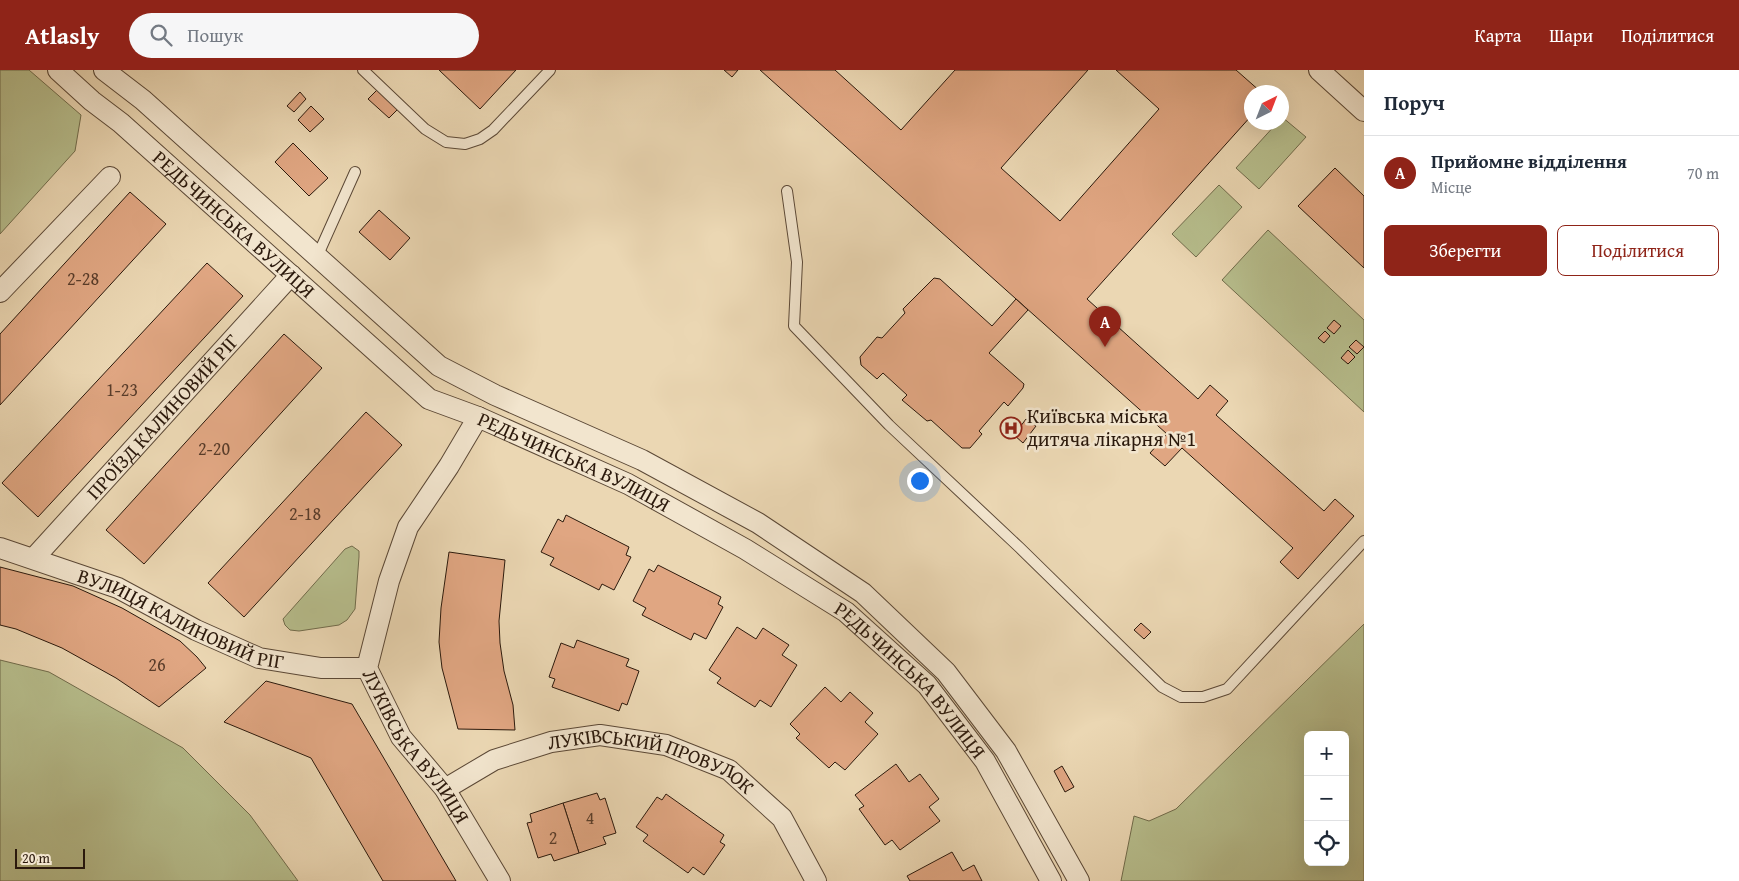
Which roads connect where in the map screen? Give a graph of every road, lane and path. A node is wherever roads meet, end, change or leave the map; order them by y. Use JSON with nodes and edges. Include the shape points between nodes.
{"nodes":[{"id":1,"x":58,"y":70,"type":"edge"},
{"id":2,"x":104,"y":70,"type":"edge"},
{"id":3,"x":362,"y":70,"type":"edge"},
{"id":4,"x":550,"y":70,"type":"edge"},
{"id":5,"x":1319,"y":70,"type":"edge"},
{"id":6,"x":1364,"y":111,"type":"edge"},
{"id":7,"x":355,"y":172,"type":"dead end"},
{"id":8,"x":110,"y":177,"type":"dead end"},
{"id":9,"x":786,"y":191,"type":"dead end"},
{"id":10,"x":317,"y":257,"type":"junction"},
{"id":11,"x":291,"y":275,"type":"junction"},
{"id":12,"x":0,"y":292,"type":"edge"},
{"id":13,"x":478,"y":418,"type":"junction"},
{"id":14,"x":1364,"y":541,"type":"edge"},
{"id":15,"x":0,"y":548,"type":"edge"},
{"id":16,"x":34,"y":558,"type":"junction"},
{"id":17,"x":367,"y":668,"type":"junction"},
{"id":18,"x":445,"y":789,"type":"junction"},
{"id":19,"x":500,"y":881,"type":"edge"},
{"id":20,"x":816,"y":881,"type":"edge"},
{"id":21,"x":1052,"y":881,"type":"edge"},
{"id":22,"x":1079,"y":881,"type":"edge"}],
"edges":[{"from":1,"to":11,"type":"street","name":"РЕДЬЧИНСЬКА ВУЛИЦЯ"},
{"from":2,"to":10,"type":"street","name":"РЕДЬЧИНСЬКА ВУЛИЦЯ","via":[[143,100]]},
{"from":3,"to":4,"type":"lane","via":[[425,128],[446,142],[465,144],[493,130]]},
{"from":5,"to":6,"type":"street"},
{"from":7,"to":10,"type":"lane"},
{"from":8,"to":12,"type":"street"},
{"from":9,"to":14,"type":"lane","via":[[797,262],[794,326],[889,425],[1162,687],[1180,697],[1203,697],[1227,689]]},
{"from":10,"to":22,"type":"street","name":"РЕДЬЧИНСЬКА ВУЛИЦЯ","via":[[439,366],[495,395],[642,460],[758,523],[863,593],[946,672],[1006,751]]},
{"from":11,"to":13,"type":"street","name":"РЕДЬЧИНСЬКА ВУЛИЦЯ","via":[[429,399]]},
{"from":11,"to":16,"type":"street","name":"ПРОЇЗД КАЛИНОВИЙ РІГ"},
{"from":13,"to":17,"type":"street","name":"ЛУКІВСЬКА ВУЛИЦЯ","via":[[408,527],[389,581]]},
{"from":13,"to":21,"type":"street","name":"РЕДЬЧИНСЬКА ВУЛИЦЯ","via":[[628,484],[746,549],[846,612],[927,685],[984,761]]},
{"from":15,"to":16,"type":"street","name":"ВУЛИЦЯ КАЛИНОВИЙ РІГ"},
{"from":16,"to":17,"type":"street","name":"ВУЛИЦЯ КАЛИНОВИЙ РІГ","via":[[118,588],[196,630],[259,658],[321,668]]},
{"from":17,"to":18,"type":"street","name":"ЛУКІВСЬКА ВУЛИЦЯ","via":[[400,737]]},
{"from":18,"to":19,"type":"street","name":"ЛУКІВСЬКА ВУЛИЦЯ"},
{"from":18,"to":20,"type":"street","name":"ЛУКІВСЬКИЙ ПРОВУЛОК","via":[[494,760],[551,742],[600,735],[666,745],[729,770],[782,818]]}]}
